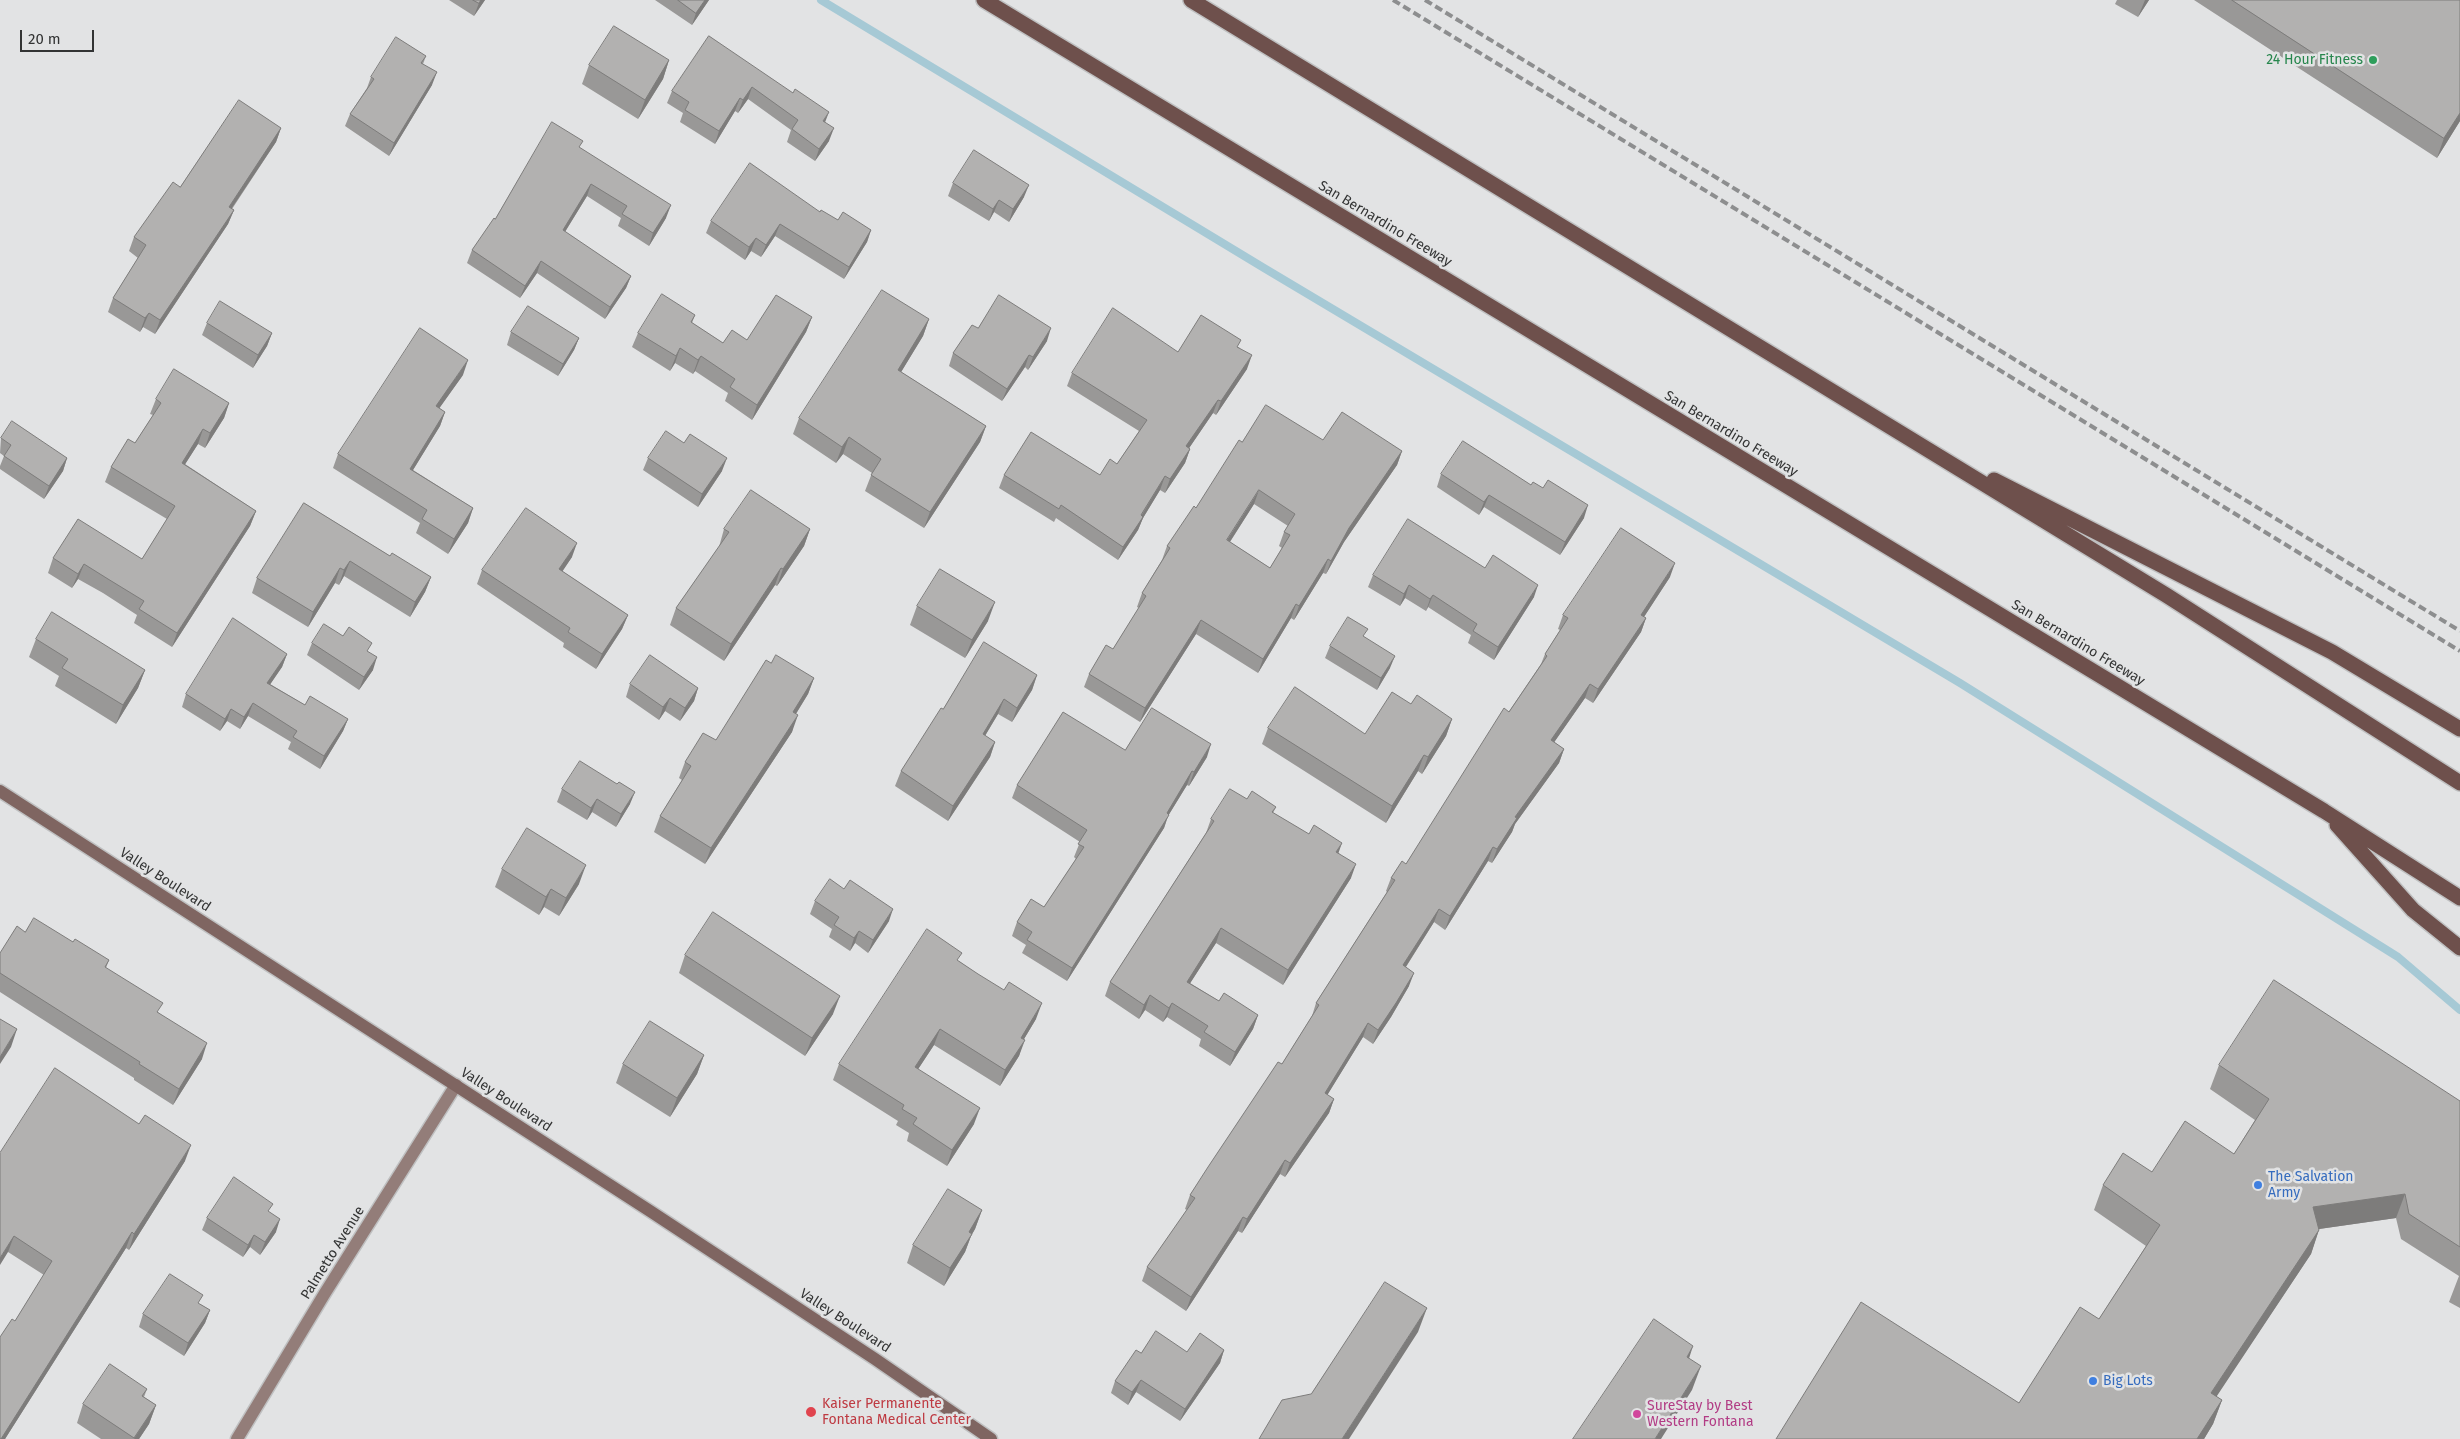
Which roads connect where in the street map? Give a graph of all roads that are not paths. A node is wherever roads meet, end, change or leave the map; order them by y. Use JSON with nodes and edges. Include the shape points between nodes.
{"nodes":[{"id":1,"x":984,"y":0,"type":"edge"},
{"id":2,"x":1191,"y":0,"type":"edge"},
{"id":3,"x":1892,"y":428,"type":"junction"},
{"id":4,"x":2460,"y":729,"type":"edge"},
{"id":5,"x":2460,"y":783,"type":"edge"},
{"id":6,"x":0,"y":791,"type":"edge"},
{"id":7,"x":2324,"y":811,"type":"junction"},
{"id":8,"x":2460,"y":898,"type":"edge"},
{"id":9,"x":2460,"y":948,"type":"edge"},
{"id":10,"x":456,"y":1085,"type":"junction"},
{"id":11,"x":237,"y":1439,"type":"edge"},
{"id":12,"x":991,"y":1439,"type":"edge"}],
"edges":[{"from":1,"to":7,"type":"highway","name":"San Bernardino Freeway"},
{"from":2,"to":3,"type":"highway"},
{"from":3,"to":4,"type":"highway","via":[[2332,652]]},
{"from":3,"to":5,"type":"highway","via":[[2166,595]]},
{"from":6,"to":10,"type":"main road","name":"Valley Boulevard"},
{"from":7,"to":8,"type":"highway","name":"San Bernardino Freeway"},
{"from":7,"to":9,"type":"highway","via":[[2413,910]]},
{"from":10,"to":11,"type":"street","name":"Palmetto Avenue"},
{"from":10,"to":12,"type":"main road","name":"Valley Boulevard","via":[[868,1354]]}]}
